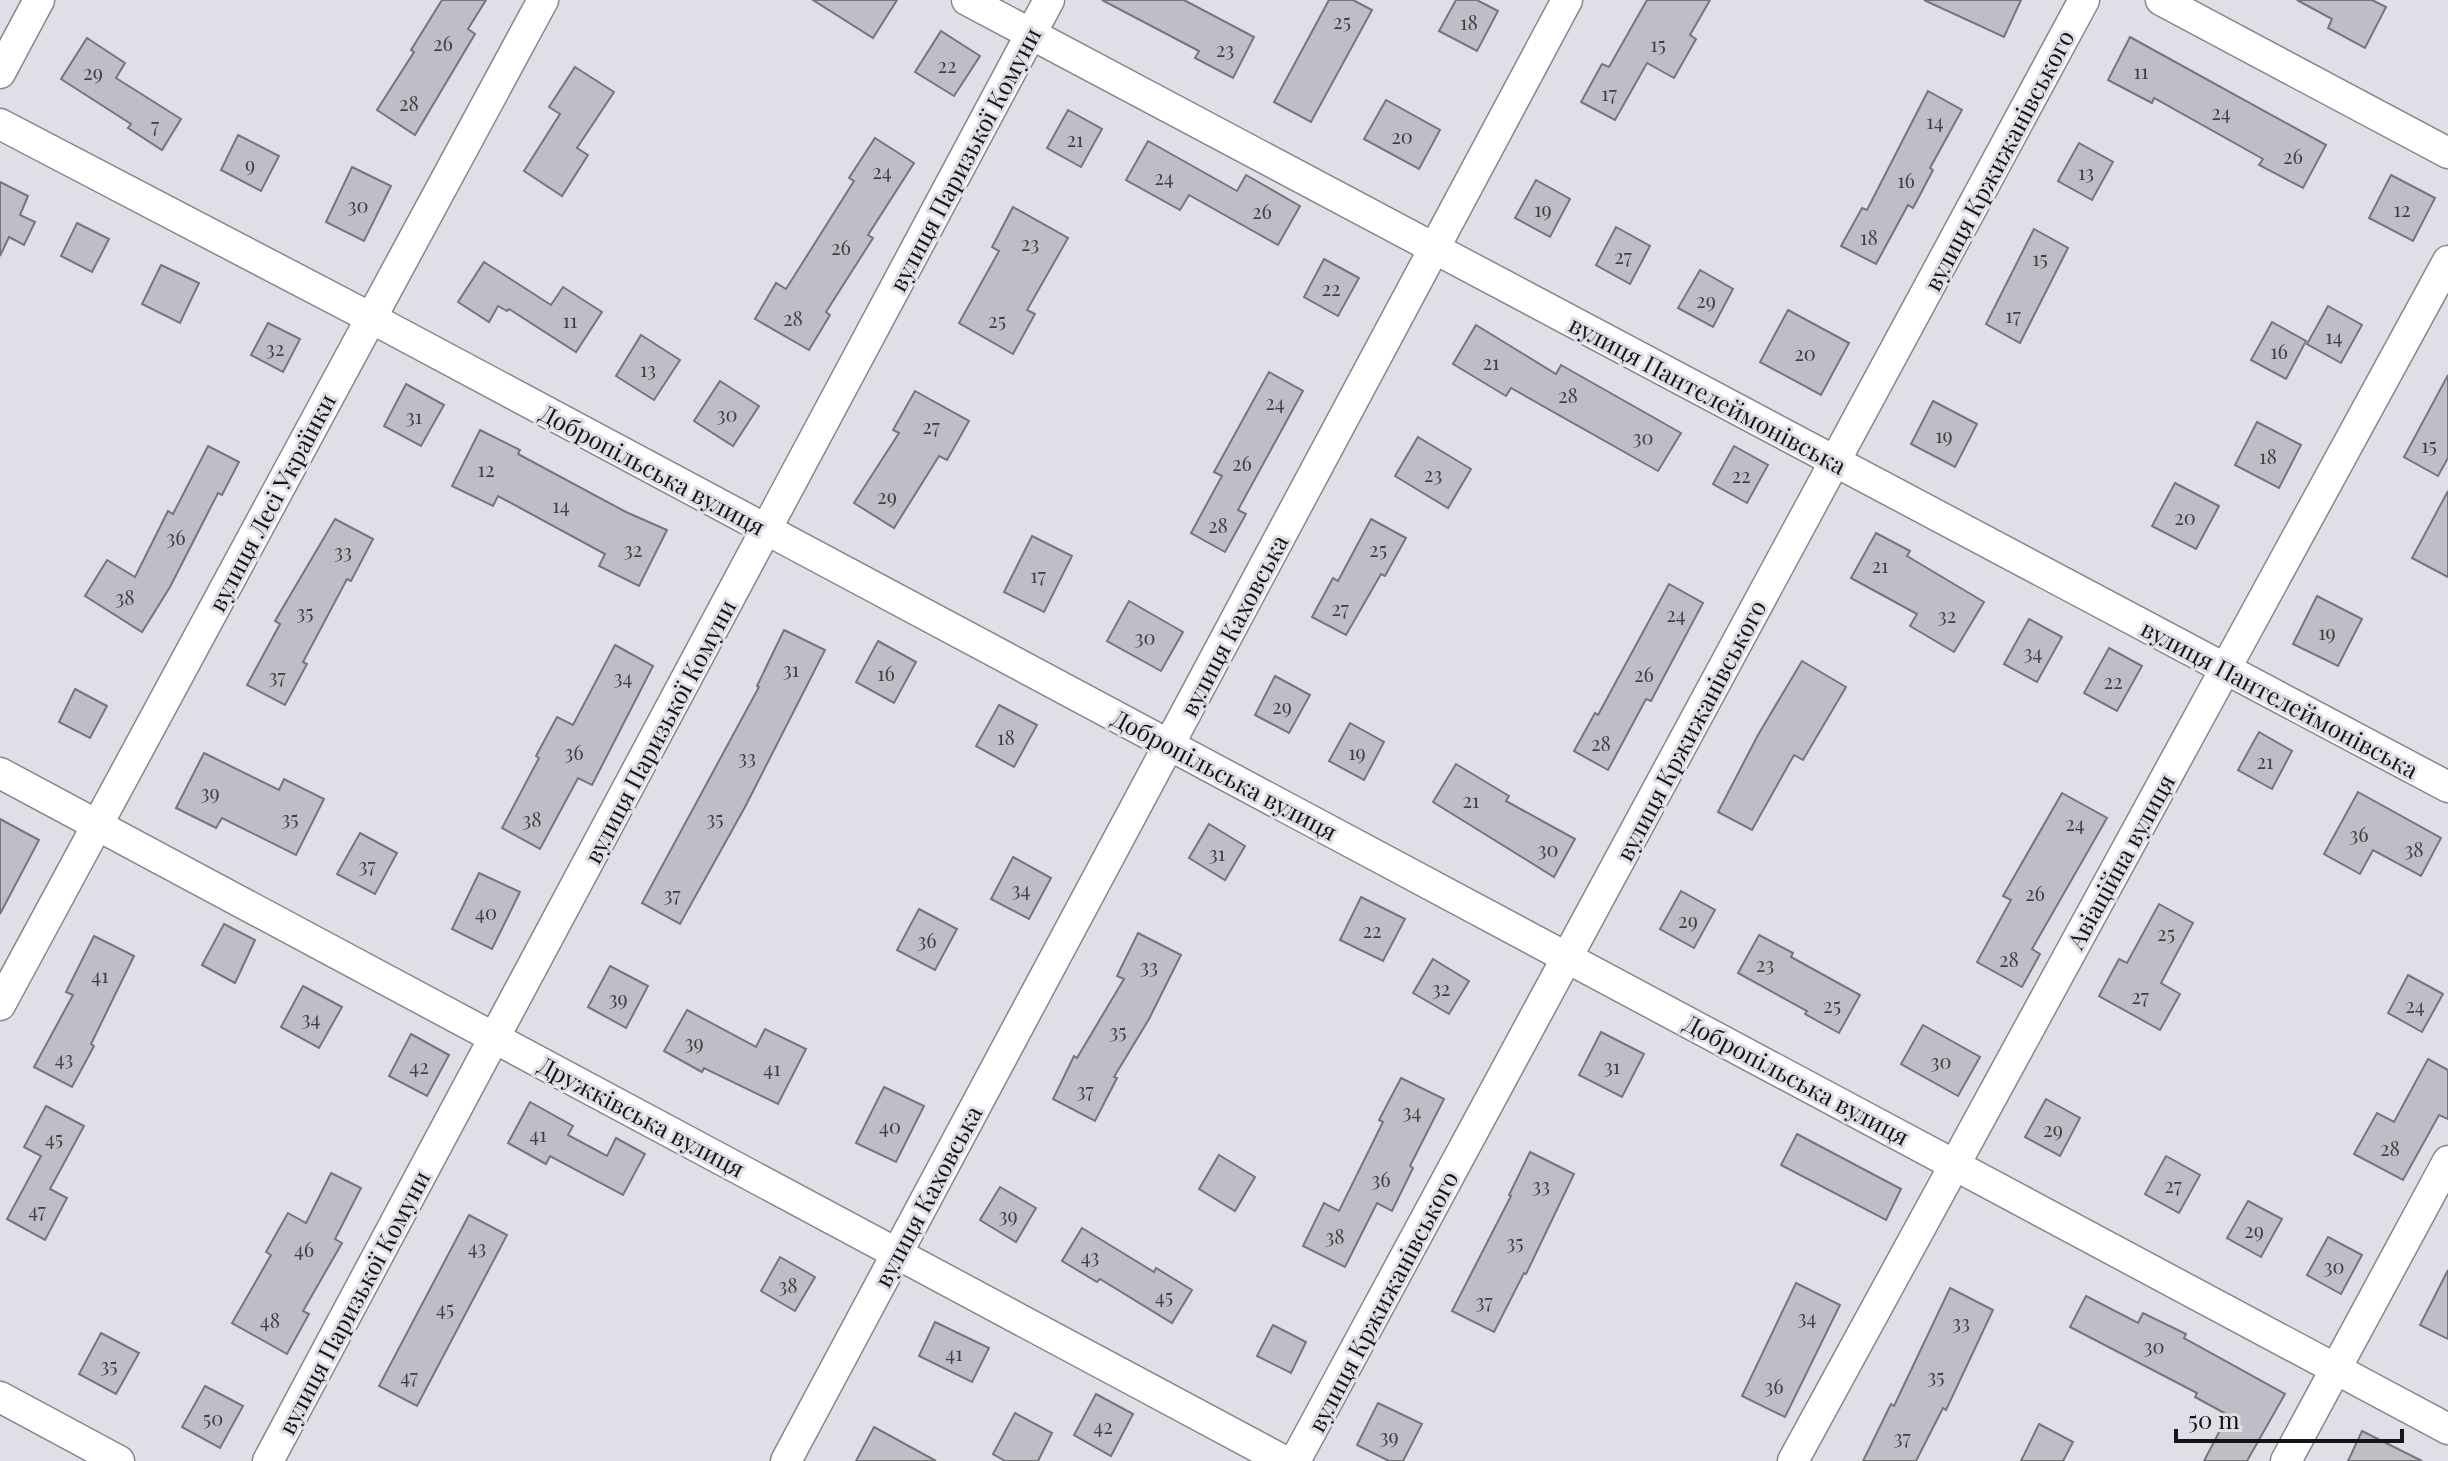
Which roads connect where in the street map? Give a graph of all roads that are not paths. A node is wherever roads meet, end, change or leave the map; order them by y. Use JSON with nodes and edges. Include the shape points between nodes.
{"nodes":[{"id":1,"x":39,"y":0,"type":"edge"},
{"id":2,"x":543,"y":0,"type":"edge"},
{"id":3,"x":967,"y":0,"type":"edge"},
{"id":4,"x":1049,"y":0,"type":"edge"},
{"id":5,"x":1567,"y":0,"type":"edge"},
{"id":6,"x":2084,"y":0,"type":"edge"},
{"id":7,"x":2161,"y":0,"type":"edge"},
{"id":8,"x":1031,"y":34,"type":"junction"},
{"id":9,"x":0,"y":73,"type":"edge"},
{"id":10,"x":0,"y":124,"type":"edge"},
{"id":11,"x":2448,"y":153,"type":"edge"},
{"id":12,"x":1434,"y":248,"type":"junction"},
{"id":13,"x":2448,"y":261,"type":"edge"},
{"id":14,"x":371,"y":318,"type":"junction"},
{"id":15,"x":1835,"y":462,"type":"junction"},
{"id":16,"x":766,"y":529,"type":"junction"},
{"id":17,"x":2225,"y":669,"type":"junction"},
{"id":18,"x":1169,"y":744,"type":"junction"},
{"id":19,"x":0,"y":773,"type":"edge"},
{"id":20,"x":2448,"y":787,"type":"edge"},
{"id":21,"x":98,"y":824,"type":"junction"},
{"id":22,"x":1567,"y":957,"type":"junction"},
{"id":23,"x":0,"y":1005,"type":"edge"},
{"id":24,"x":495,"y":1037,"type":"junction"},
{"id":25,"x":2448,"y":1161,"type":"edge"},
{"id":26,"x":1955,"y":1164,"type":"junction"},
{"id":27,"x":897,"y":1253,"type":"junction"},
{"id":28,"x":2337,"y":1367,"type":"junction"},
{"id":29,"x":0,"y":1397,"type":"edge"},
{"id":30,"x":2448,"y":1429,"type":"edge"},
{"id":31,"x":119,"y":1461,"type":"edge"},
{"id":32,"x":268,"y":1461,"type":"edge"},
{"id":33,"x":786,"y":1461,"type":"edge"},
{"id":34,"x":1284,"y":1461,"type":"edge"},
{"id":35,"x":1295,"y":1461,"type":"edge"},
{"id":36,"x":1793,"y":1461,"type":"edge"},
{"id":37,"x":2286,"y":1461,"type":"edge"}],
"edges":[{"from":1,"to":9,"type":"street"},
{"from":2,"to":14,"type":"street","name":"вулиця Лесі Українки"},
{"from":3,"to":8,"type":"street","name":"вулиця Пантелеймонівська"},
{"from":4,"to":8,"type":"street","name":"вулиця Паризької Комуни"},
{"from":5,"to":12,"type":"street","name":"вулиця Каховська"},
{"from":6,"to":15,"type":"street","name":"вулиця Кржижанівського"},
{"from":7,"to":11,"type":"street"},
{"from":8,"to":12,"type":"street","name":"вулиця Пантелеймонівська"},
{"from":8,"to":16,"type":"street","name":"вулиця Паризької Комуни"},
{"from":10,"to":14,"type":"street","name":"Добропільська вулиця"},
{"from":12,"to":15,"type":"street","name":"вулиця Пантелеймонівська"},
{"from":12,"to":18,"type":"street","name":"вулиця Каховська"},
{"from":13,"to":17,"type":"street","name":"Авіаційна вулиця"},
{"from":14,"to":16,"type":"street","name":"Добропільська вулиця"},
{"from":14,"to":21,"type":"street","name":"вулиця Лесі Українки"},
{"from":15,"to":17,"type":"street","name":"вулиця Пантелеймонівська"},
{"from":15,"to":22,"type":"street","name":"вулиця Кржижанівського"},
{"from":16,"to":18,"type":"street","name":"Добропільська вулиця"},
{"from":16,"to":24,"type":"street","name":"вулиця Паризької Комуни"},
{"from":17,"to":20,"type":"street","name":"вулиця Пантелеймонівська"},
{"from":17,"to":26,"type":"street","name":"Авіаційна вулиця"},
{"from":18,"to":22,"type":"street","name":"Добропільська вулиця"},
{"from":18,"to":27,"type":"street","name":"вулиця Каховська"},
{"from":19,"to":21,"type":"street","name":"Дружківська вулиця"},
{"from":21,"to":23,"type":"street","name":"вулиця Лесі Українки"},
{"from":21,"to":24,"type":"street","name":"Дружківська вулиця"},
{"from":22,"to":26,"type":"street","name":"Добропільська вулиця"},
{"from":22,"to":35,"type":"street","name":"вулиця Кржижанівського"},
{"from":24,"to":27,"type":"street","name":"Дружківська вулиця"},
{"from":24,"to":32,"type":"street","name":"вулиця Паризької Комуни"},
{"from":25,"to":28,"type":"street"},
{"from":26,"to":28,"type":"street","name":"Добропільська вулиця"},
{"from":26,"to":36,"type":"street","name":"Авіаційна вулиця"},
{"from":27,"to":33,"type":"street","name":"вулиця Каховська"},
{"from":27,"to":34,"type":"street","name":"Дружківська вулиця"},
{"from":28,"to":30,"type":"street","name":"Добропільська вулиця"},
{"from":28,"to":37,"type":"street"},
{"from":29,"to":31,"type":"street"}]}
